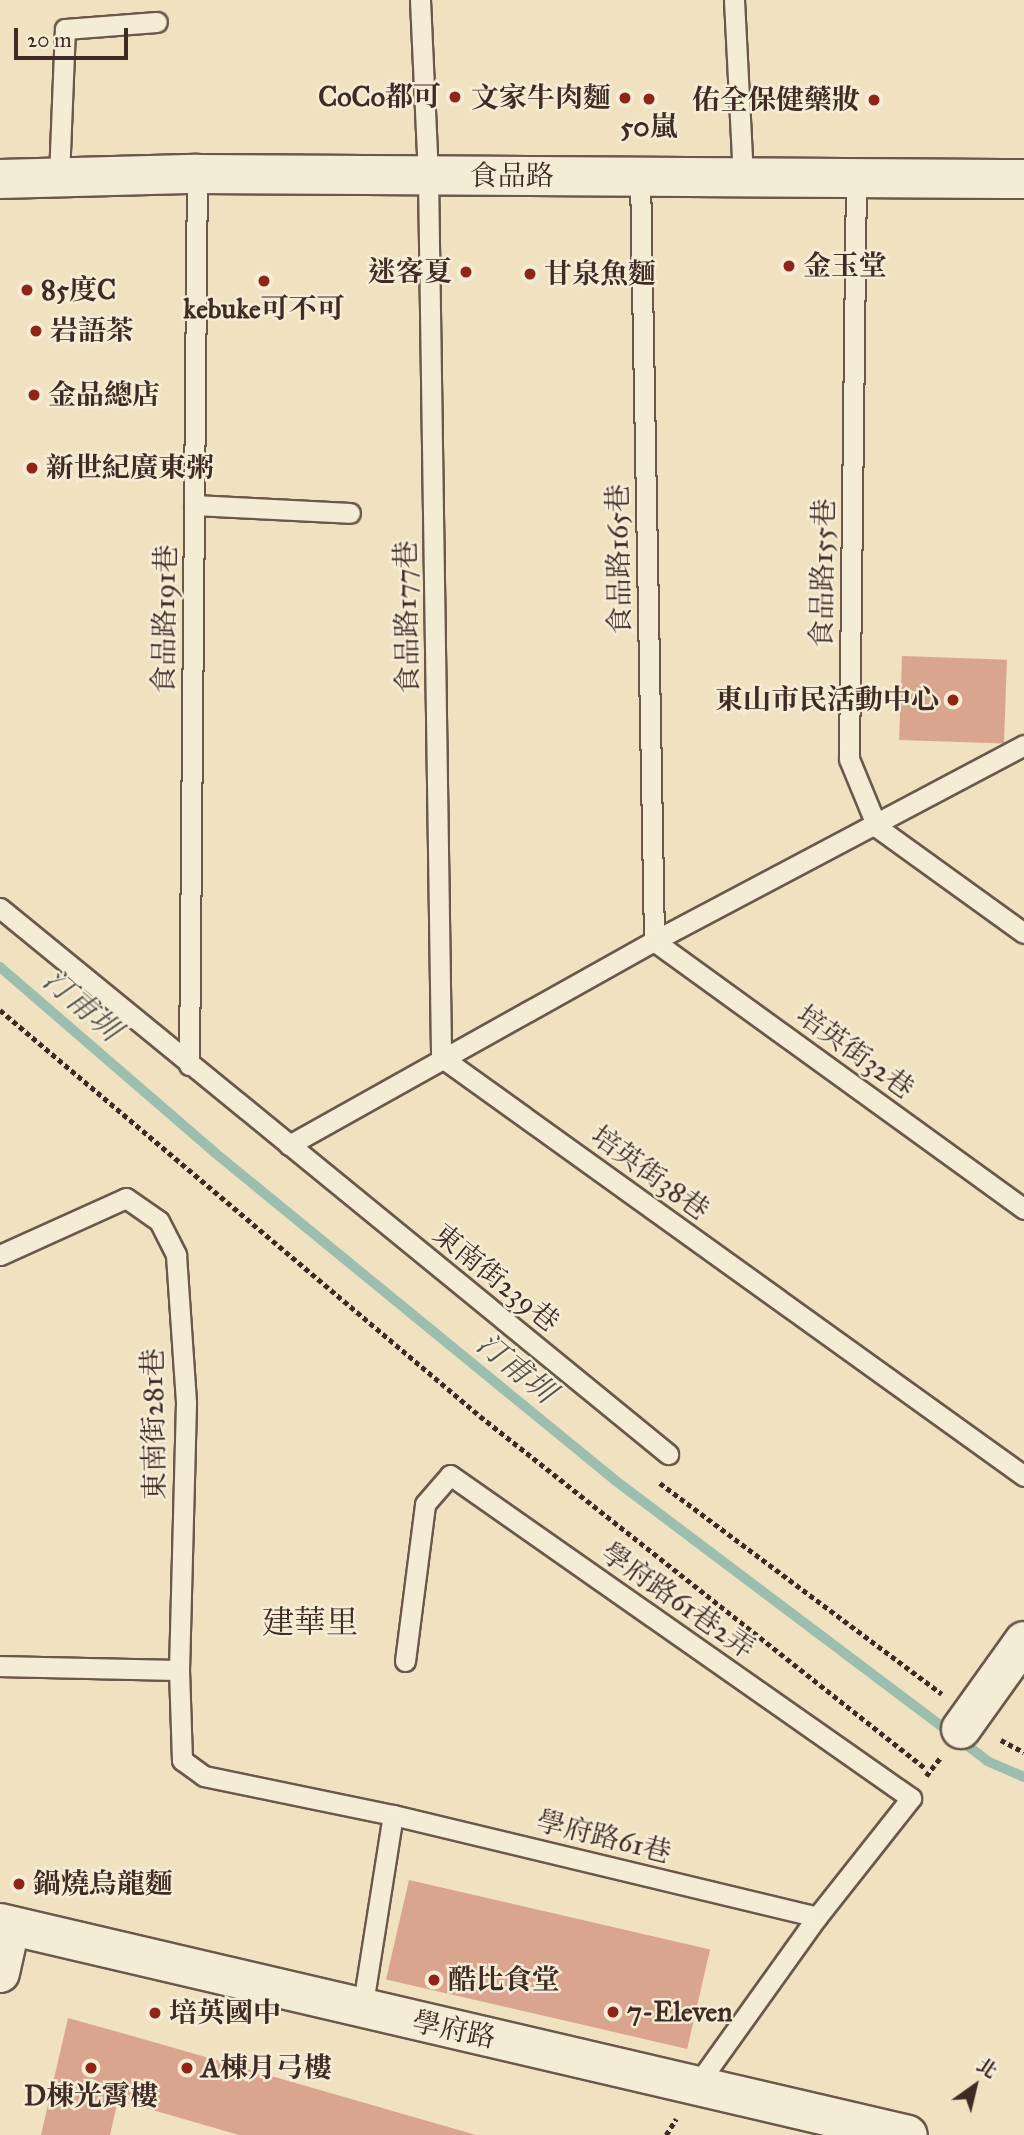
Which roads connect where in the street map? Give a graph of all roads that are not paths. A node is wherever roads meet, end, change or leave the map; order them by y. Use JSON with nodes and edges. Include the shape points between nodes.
{"nodes":[{"id":1,"x":420,"y":0,"type":"edge"},
{"id":2,"x":734,"y":0,"type":"edge"},
{"id":3,"x":157,"y":22,"type":"dead end"},
{"id":4,"x":197,"y":174,"type":"junction"},
{"id":5,"x":640,"y":175,"type":"junction"},
{"id":6,"x":428,"y":176,"type":"junction"},
{"id":7,"x":743,"y":176,"type":"junction"},
{"id":8,"x":856,"y":176,"type":"junction"},
{"id":9,"x":59,"y":177,"type":"junction"},
{"id":10,"x":1024,"y":178,"type":"edge"},
{"id":11,"x":0,"y":179,"type":"edge"},
{"id":12,"x":194,"y":505,"type":"junction"},
{"id":13,"x":350,"y":513,"type":"dead end"},
{"id":14,"x":1024,"y":745,"type":"edge"},
{"id":15,"x":877,"y":827,"type":"junction"},
{"id":16,"x":0,"y":908,"type":"edge"},
{"id":17,"x":1024,"y":933,"type":"edge"},
{"id":18,"x":654,"y":941,"type":"junction"},
{"id":19,"x":441,"y":1057,"type":"junction"},
{"id":20,"x":189,"y":1065,"type":"junction"},
{"id":21,"x":289,"y":1145,"type":"junction"},
{"id":22,"x":1024,"y":1209,"type":"edge"},
{"id":23,"x":0,"y":1255,"type":"edge"},
{"id":24,"x":668,"y":1454,"type":"dead end"},
{"id":25,"x":1024,"y":1476,"type":"edge"},
{"id":26,"x":1024,"y":1641,"type":"edge"},
{"id":27,"x":405,"y":1661,"type":"dead end"},
{"id":28,"x":0,"y":1666,"type":"edge"},
{"id":29,"x":179,"y":1670,"type":"junction"},
{"id":30,"x":966,"y":1722,"type":"road end"},
{"id":31,"x":182,"y":1760,"type":"joint"},
{"id":32,"x":393,"y":1815,"type":"junction"},
{"id":33,"x":817,"y":1917,"type":"junction"},
{"id":34,"x":5,"y":1925,"type":"edge"},
{"id":35,"x":0,"y":1973,"type":"edge"},
{"id":36,"x":362,"y":2010,"type":"junction"},
{"id":37,"x":698,"y":2082,"type":"junction"},
{"id":38,"x":908,"y":2135,"type":"edge"}],
"edges":[{"from":1,"to":6,"type":"lane","name":"食品路177巷"},
{"from":2,"to":7,"type":"lane"},
{"from":3,"to":9,"type":"lane","via":[[65,29]]},
{"from":4,"to":6,"type":"street","name":"食品路"},
{"from":4,"to":9,"type":"street","name":"食品路"},
{"from":4,"to":12,"type":"lane","name":"食品路191巷"},
{"from":5,"to":6,"type":"street","name":"食品路"},
{"from":5,"to":7,"type":"street","name":"食品路"},
{"from":5,"to":18,"type":"lane","name":"食品路165巷"},
{"from":6,"to":19,"type":"lane","name":"食品路177巷"},
{"from":7,"to":8,"type":"street","name":"食品路"},
{"from":8,"to":10,"type":"street","name":"食品路"},
{"from":8,"to":15,"type":"lane","name":"食品路155巷","via":[[849,759]]},
{"from":9,"to":11,"type":"street","name":"食品路"},
{"from":12,"to":13,"type":"lane"},
{"from":12,"to":20,"type":"lane","name":"食品路191巷"},
{"from":14,"to":15,"type":"lane"},
{"from":15,"to":17,"type":"lane"},
{"from":15,"to":18,"type":"lane"},
{"from":16,"to":20,"type":"lane","name":"東南街239巷"},
{"from":18,"to":19,"type":"lane"},
{"from":18,"to":22,"type":"lane","name":"培英街32巷"},
{"from":19,"to":21,"type":"lane"},
{"from":19,"to":25,"type":"lane","name":"培英街38巷"},
{"from":20,"to":21,"type":"lane","name":"東南街239巷"},
{"from":21,"to":24,"type":"lane","name":"東南街239巷"},
{"from":23,"to":29,"type":"lane","name":"東南街281巷","via":[[126,1198],[159,1221],[176,1255],[186,1403]]},
{"from":26,"to":30,"type":"street"},
{"from":27,"to":33,"type":"lane","name":"學府路61巷2弄","via":[[425,1504],[450,1475],[911,1798]]},
{"from":28,"to":29,"type":"lane"},
{"from":29,"to":31,"type":"lane","name":"東南街281巷"},
{"from":31,"to":32,"type":"lane","name":"學府路61巷","via":[[204,1776]]},
{"from":32,"to":33,"type":"lane","name":"學府路61巷"},
{"from":32,"to":36,"type":"lane"},
{"from":33,"to":37,"type":"lane"},
{"from":34,"to":35,"type":"street"},
{"from":34,"to":36,"type":"street","name":"學府路"},
{"from":36,"to":37,"type":"street","name":"學府路"},
{"from":37,"to":38,"type":"street","name":"學府路"}]}
